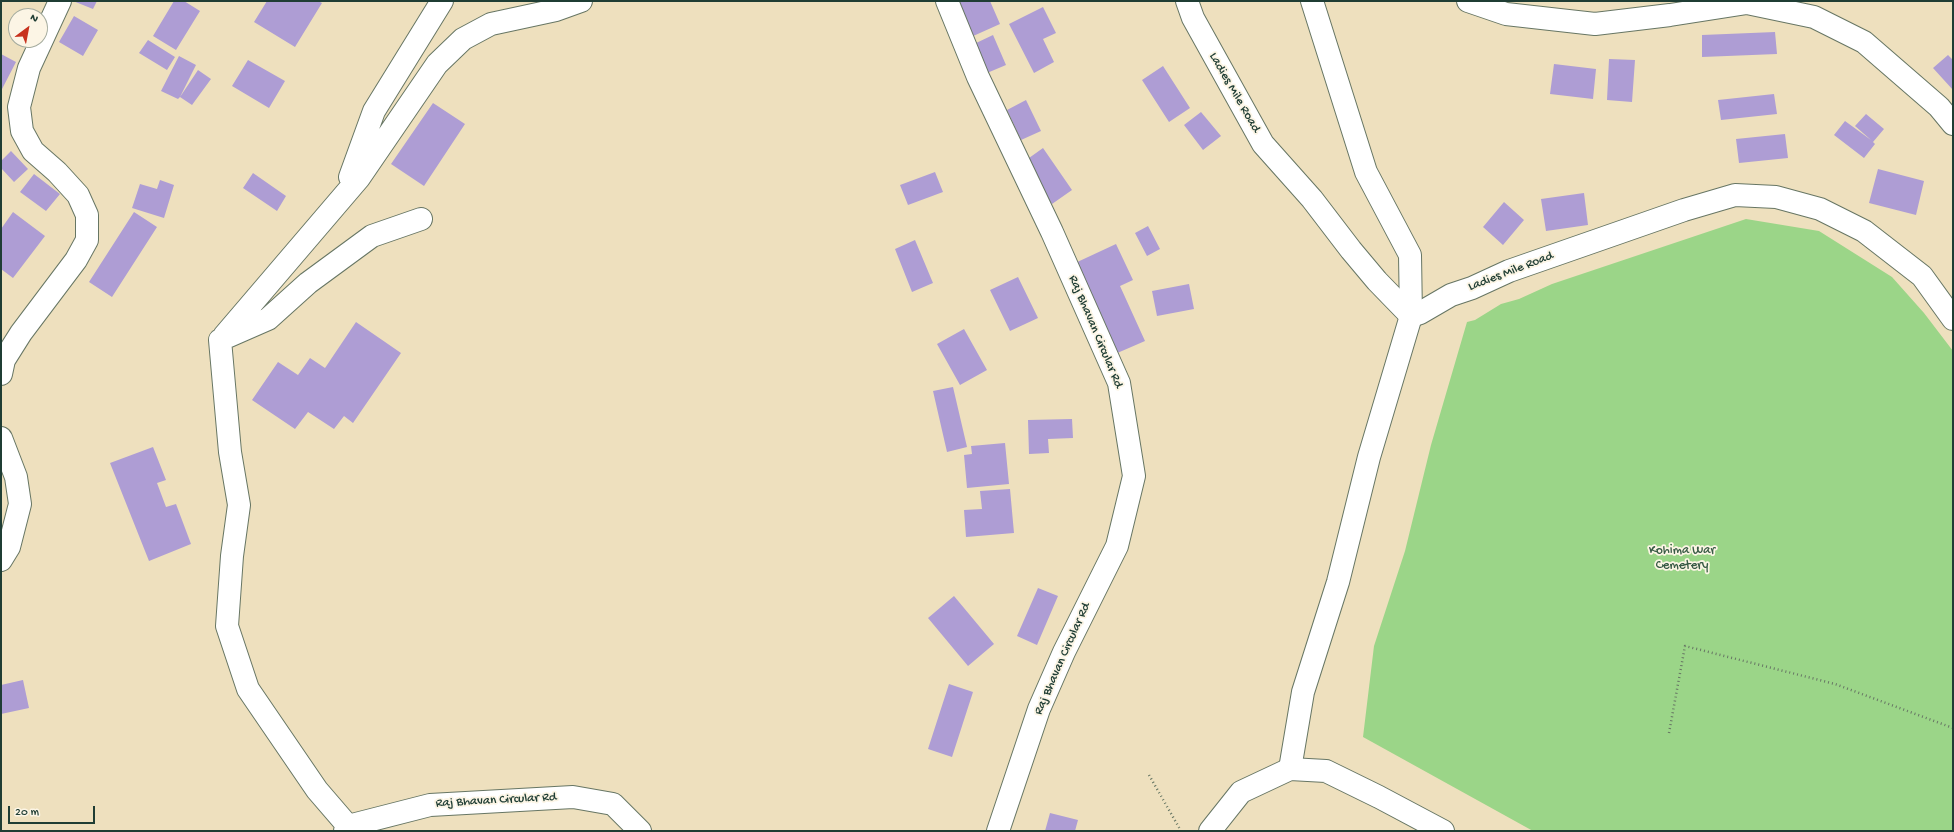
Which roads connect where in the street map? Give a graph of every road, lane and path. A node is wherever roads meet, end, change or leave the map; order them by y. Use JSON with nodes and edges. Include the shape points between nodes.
{"nodes":[{"id":1,"x":60,"y":1,"type":"edge"},
{"id":2,"x":442,"y":1,"type":"edge"},
{"id":3,"x":581,"y":1,"type":"edge"},
{"id":4,"x":947,"y":1,"type":"edge"},
{"id":5,"x":1187,"y":1,"type":"edge"},
{"id":6,"x":1312,"y":1,"type":"edge"},
{"id":7,"x":1468,"y":1,"type":"edge"},
{"id":8,"x":1953,"y":124,"type":"edge"},
{"id":9,"x":342,"y":198,"type":"junction"},
{"id":10,"x":421,"y":219,"type":"dead end"},
{"id":11,"x":1411,"y":316,"type":"junction"},
{"id":12,"x":1953,"y":319,"type":"edge"},
{"id":13,"x":220,"y":340,"type":"junction"},
{"id":14,"x":1,"y":374,"type":"edge"},
{"id":15,"x":1,"y":438,"type":"edge"},
{"id":16,"x":1,"y":560,"type":"edge"},
{"id":17,"x":1953,"y":728,"type":"edge"},
{"id":18,"x":1669,"y":733,"type":"dead end"},
{"id":19,"x":1290,"y":769,"type":"junction"},
{"id":20,"x":1149,"y":775,"type":"dead end"},
{"id":21,"x":346,"y":828,"type":"edge"},
{"id":22,"x":640,"y":831,"type":"edge"},
{"id":23,"x":998,"y":831,"type":"edge"},
{"id":24,"x":1181,"y":831,"type":"edge"},
{"id":25,"x":1210,"y":831,"type":"edge"},
{"id":26,"x":1443,"y":831,"type":"edge"}],
"edges":[{"from":1,"to":14,"type":"main road","via":[[29,68],[19,107],[22,131],[33,151],[78,195],[87,215],[87,240],[76,260],[21,333],[4,360]]},
{"from":2,"to":9,"type":"main road","via":[[374,111]]},
{"from":3,"to":9,"type":"main road","via":[[556,10],[491,24],[463,39],[437,64],[359,178]]},
{"from":4,"to":23,"type":"main road","name":"Raj Bhavan Circular Rd","via":[[978,77],[1052,232],[1119,383],[1134,476],[1117,546],[1064,652],[1039,710]]},
{"from":5,"to":11,"type":"main road","name":"Ladies Mile Road","via":[[1192,18],[1263,144],[1312,199],[1368,271]]},
{"from":6,"to":11,"type":"main road","via":[[1366,172],[1410,255]]},
{"from":7,"to":8,"type":"main road","via":[[1506,14],[1595,24],[1747,2],[1814,17],[1864,42],[1939,107]]},
{"from":9,"to":13,"type":"main road"},
{"from":10,"to":13,"type":"main road","via":[[372,236],[308,283],[268,319]]},
{"from":11,"to":12,"type":"main road","name":"Ladies Mile Road","via":[[1451,295],[1509,271],[1684,210],[1735,195],[1776,197],[1813,207],[1864,231],[1922,276]]},
{"from":11,"to":19,"type":"main road","via":[[1369,457],[1338,582],[1304,692]]},
{"from":13,"to":21,"type":"main road","via":[[230,452],[239,505],[227,626],[248,689]]},
{"from":15,"to":16,"type":"main road","via":[[16,477],[20,504],[9,547]]},
{"from":17,"to":18,"type":"path","via":[[1835,684],[1685,646]]},
{"from":19,"to":25,"type":"main road","via":[[1241,792]]},
{"from":19,"to":26,"type":"main road","via":[[1326,771]]},
{"from":20,"to":24,"type":"path"},
{"from":21,"to":22,"type":"main road","name":"Raj Bhavan Circular Rd","via":[[430,804],[573,797],[613,804]]}]}
